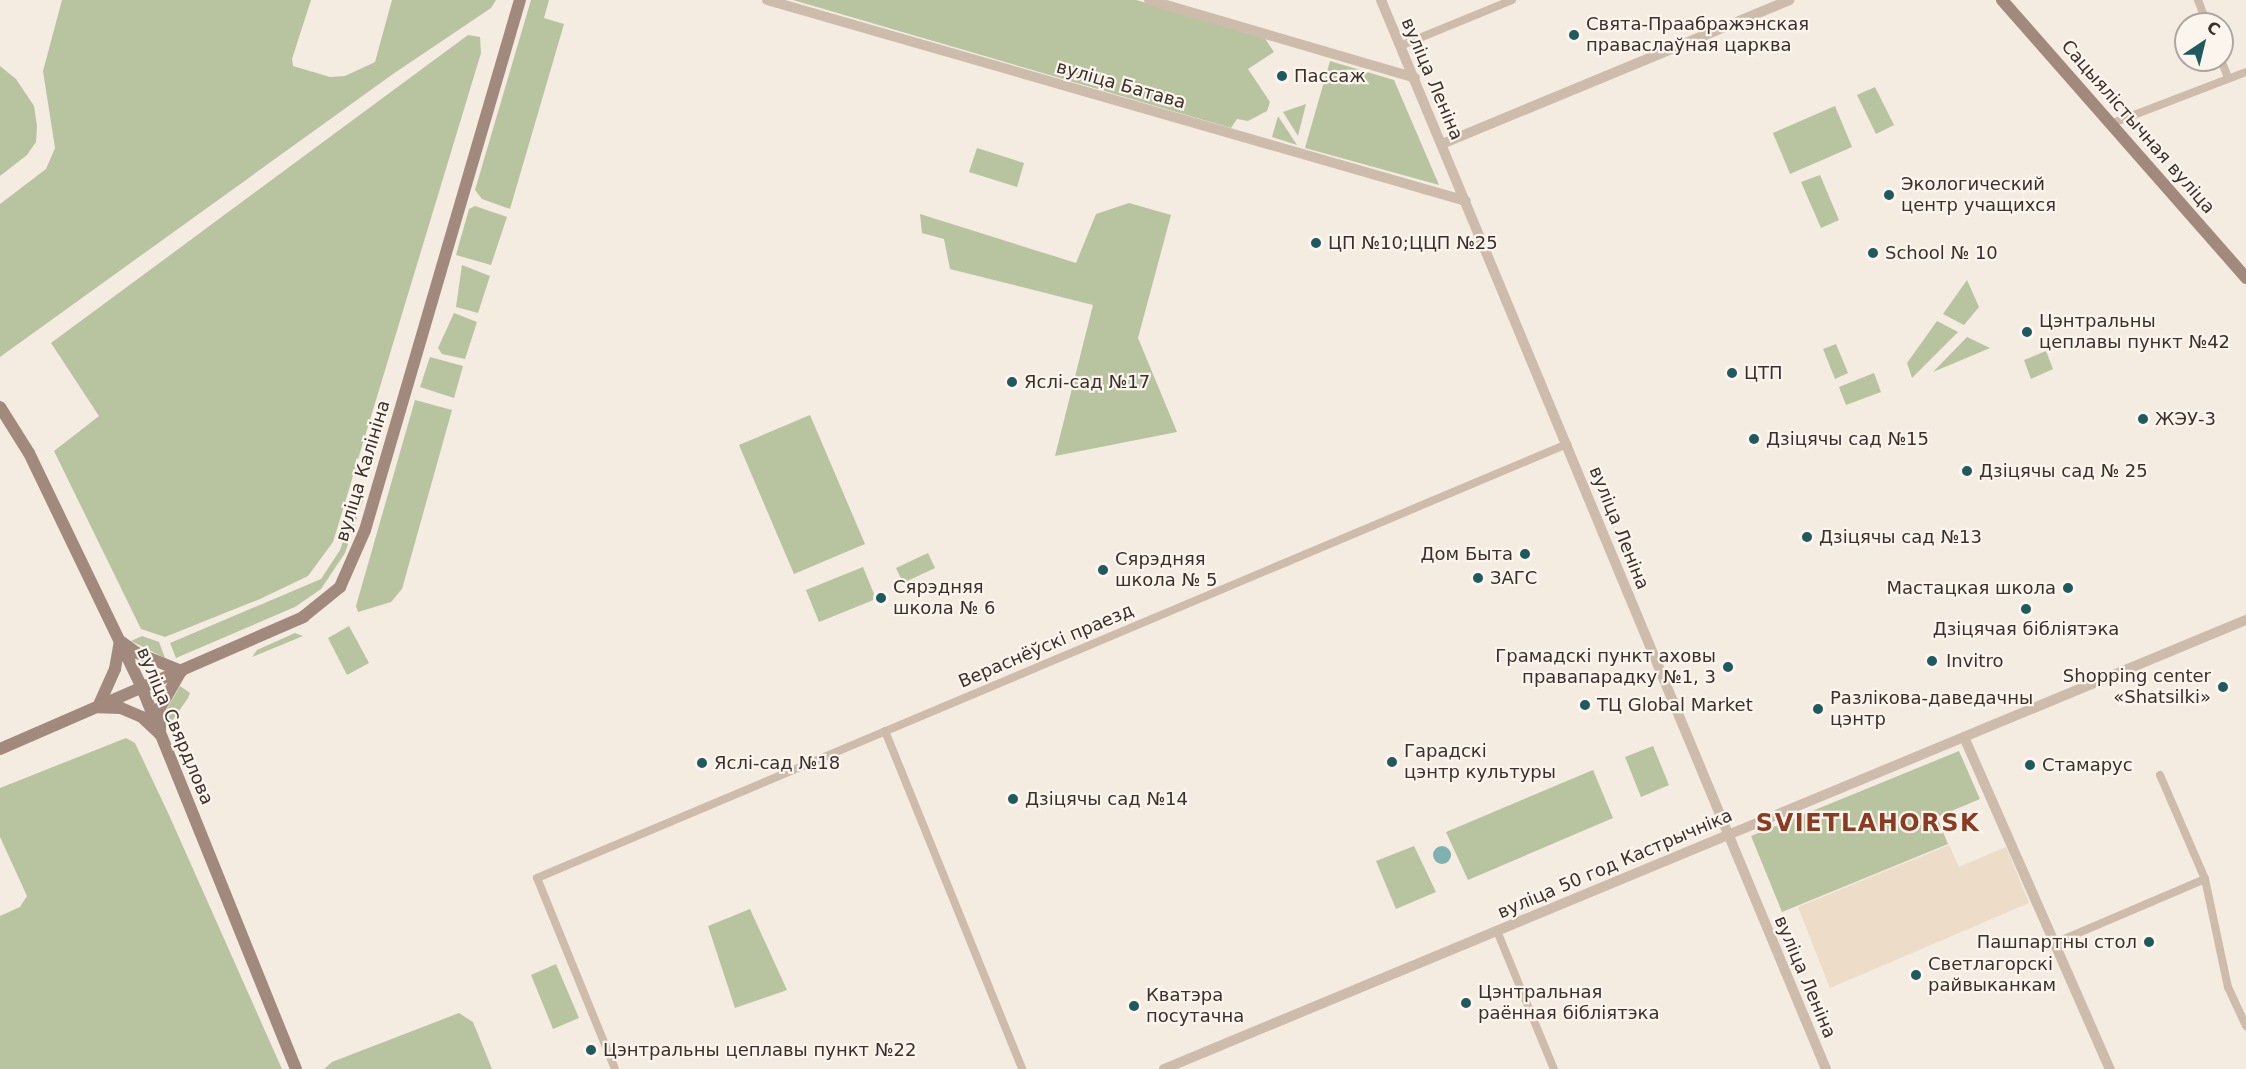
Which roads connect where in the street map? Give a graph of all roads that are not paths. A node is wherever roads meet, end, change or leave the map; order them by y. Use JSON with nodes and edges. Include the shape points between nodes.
{"nodes":[{"id":1,"x":520,"y":0,"type":"edge"},
{"id":2,"x":767,"y":0,"type":"edge"},
{"id":3,"x":1149,"y":0,"type":"edge"},
{"id":4,"x":1381,"y":0,"type":"edge"},
{"id":5,"x":1512,"y":0,"type":"edge"},
{"id":6,"x":1790,"y":0,"type":"edge"},
{"id":7,"x":2002,"y":0,"type":"edge"},
{"id":8,"x":1400,"y":46,"type":"junction"},
{"id":9,"x":2226,"y":72,"type":"edge"},
{"id":10,"x":2246,"y":72,"type":"edge"},
{"id":11,"x":2228,"y":77,"type":"junction"},
{"id":12,"x":1415,"y":78,"type":"junction"},
{"id":13,"x":2113,"y":123,"type":"junction"},
{"id":14,"x":1442,"y":144,"type":"junction"},
{"id":15,"x":1466,"y":201,"type":"junction"},
{"id":16,"x":2246,"y":278,"type":"edge"},
{"id":17,"x":0,"y":407,"type":"edge"},
{"id":18,"x":1567,"y":444,"type":"junction"},
{"id":19,"x":2246,"y":620,"type":"edge"},
{"id":20,"x":120,"y":641,"type":"junction"},
{"id":21,"x":181,"y":671,"type":"junction"},
{"id":22,"x":142,"y":688,"type":"junction"},
{"id":23,"x":98,"y":707,"type":"junction"},
{"id":24,"x":885,"y":731,"type":"junction"},
{"id":25,"x":159,"y":734,"type":"junction"},
{"id":26,"x":1964,"y":737,"type":"junction"},
{"id":27,"x":0,"y":749,"type":"edge"},
{"id":28,"x":2160,"y":775,"type":"dead end"},
{"id":29,"x":1727,"y":836,"type":"junction"},
{"id":30,"x":2205,"y":879,"type":"junction"},
{"id":31,"x":1497,"y":931,"type":"junction"},
{"id":32,"x":2055,"y":943,"type":"junction"},
{"id":33,"x":2246,"y":1026,"type":"edge"},
{"id":34,"x":296,"y":1069,"type":"edge"},
{"id":35,"x":615,"y":1069,"type":"edge"},
{"id":36,"x":1022,"y":1069,"type":"edge"},
{"id":37,"x":1164,"y":1069,"type":"edge"},
{"id":38,"x":1554,"y":1069,"type":"edge"},
{"id":39,"x":1827,"y":1069,"type":"edge"},
{"id":40,"x":2110,"y":1069,"type":"edge"}],
"edges":[{"from":1,"to":21,"type":"main road","name":"вуліца Калініна","via":[[351,568],[340,587],[317,609]]},
{"from":2,"to":15,"type":"street","name":"вуліца Батава"},
{"from":3,"to":12,"type":"street"},
{"from":4,"to":8,"type":"street","name":"вуліца Леніна"},
{"from":5,"to":8,"type":"street"},
{"from":6,"to":14,"type":"street"},
{"from":7,"to":13,"type":"main road","name":"Сацыялістычная вуліца"},
{"from":8,"to":12,"type":"street","name":"вуліца Леніна"},
{"from":9,"to":11,"type":"street"},
{"from":10,"to":11,"type":"street"},
{"from":11,"to":13,"type":"street"},
{"from":12,"to":14,"type":"street","name":"вуліца Леніна"},
{"from":13,"to":16,"type":"main road","name":"Сацыялістычная вуліца"},
{"from":14,"to":15,"type":"street","name":"вуліца Леніна"},
{"from":15,"to":18,"type":"street","name":"вуліца Леніна"},
{"from":17,"to":20,"type":"main road","name":"вуліца Свярдлова","via":[[29,453]]},
{"from":18,"to":24,"type":"street","name":"Вераснёўскі праезд"},
{"from":18,"to":29,"type":"street","name":"вуліца Леніна"},
{"from":19,"to":26,"type":"street","name":"вуліца 50 год Кастрычніка"},
{"from":20,"to":21,"type":"main road","via":[[137,653]]},
{"from":20,"to":22,"type":"main road","name":"вуліца Свярдлова"},
{"from":20,"to":23,"type":"main road","via":[[115,669]]},
{"from":21,"to":22,"type":"main road","name":"вуліца Калініна"},
{"from":21,"to":25,"type":"main road","via":[[160,708]]},
{"from":22,"to":23,"type":"main road","name":"вуліца Калініна"},
{"from":22,"to":25,"type":"main road","name":"вуліца Свярдлова"},
{"from":23,"to":25,"type":"main road","via":[[131,713]]},
{"from":23,"to":27,"type":"main road","name":"вуліца Калініна"},
{"from":24,"to":35,"type":"street","name":"Вераснёўскі праезд","via":[[537,878]]},
{"from":24,"to":36,"type":"street"},
{"from":25,"to":34,"type":"main road","name":"вуліца Свярдлова"},
{"from":26,"to":29,"type":"street","name":"вуліца 50 год Кастрычніка"},
{"from":26,"to":32,"type":"street"},
{"from":28,"to":30,"type":"street"},
{"from":29,"to":31,"type":"street","name":"вуліца 50 год Кастрычніка"},
{"from":29,"to":39,"type":"street","name":"вуліца Леніна"},
{"from":30,"to":32,"type":"street"},
{"from":30,"to":33,"type":"street","via":[[2228,987]]},
{"from":31,"to":37,"type":"street","name":"вуліца 50 год Кастрычніка"},
{"from":31,"to":38,"type":"street"},
{"from":32,"to":40,"type":"street"}]}
